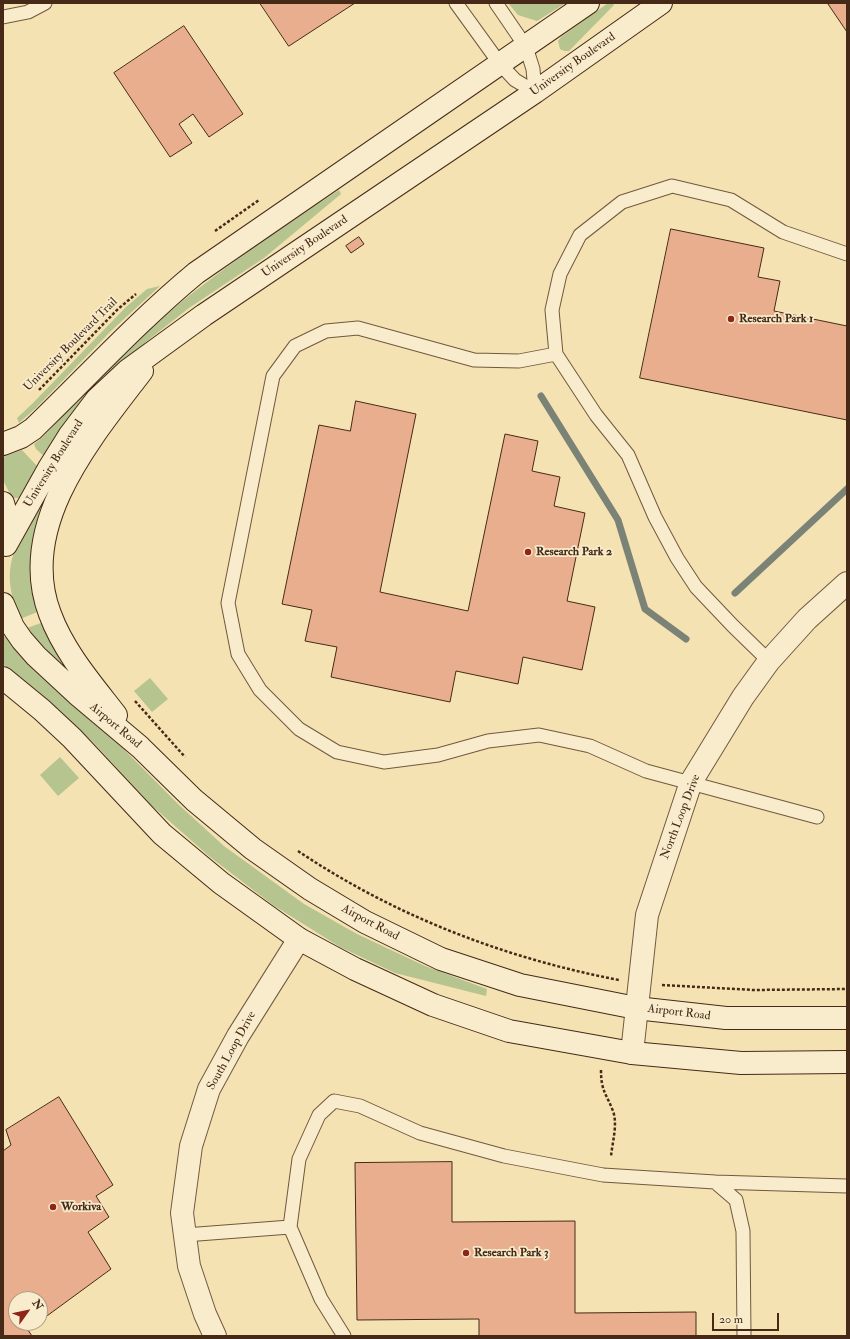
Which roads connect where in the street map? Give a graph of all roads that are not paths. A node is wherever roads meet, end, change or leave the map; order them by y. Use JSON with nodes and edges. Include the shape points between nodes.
{"nodes":[{"id":1,"x":45,"y":3,"type":"edge"},
{"id":2,"x":456,"y":3,"type":"edge"},
{"id":3,"x":496,"y":3,"type":"edge"},
{"id":4,"x":588,"y":3,"type":"edge"},
{"id":5,"x":661,"y":3,"type":"edge"},
{"id":6,"x":3,"y":17,"type":"edge"},
{"id":7,"x":526,"y":47,"type":"junction"},
{"id":8,"x":500,"y":64,"type":"junction"},
{"id":9,"x":535,"y":92,"type":"junction"},
{"id":10,"x":847,"y":254,"type":"edge"},
{"id":11,"x":161,"y":346,"type":"junction"},
{"id":12,"x":556,"y":354,"type":"junction"},
{"id":13,"x":3,"y":444,"type":"edge"},
{"id":14,"x":3,"y":502,"type":"edge"},
{"id":15,"x":4,"y":549,"type":"edge"},
{"id":16,"x":847,"y":583,"type":"edge"},
{"id":17,"x":3,"y":604,"type":"edge"},
{"id":18,"x":769,"y":661,"type":"junction"},
{"id":19,"x":3,"y":678,"type":"edge"},
{"id":20,"x":140,"y":747,"type":"junction"},
{"id":21,"x":691,"y":782,"type":"junction"},
{"id":22,"x":817,"y":816,"type":"dead end"},
{"id":23,"x":300,"y":939,"type":"junction"},
{"id":24,"x":636,"y":1008,"type":"junction"},
{"id":25,"x":847,"y":1018,"type":"edge"},
{"id":26,"x":632,"y":1053,"type":"junction"},
{"id":27,"x":847,"y":1062,"type":"edge"},
{"id":28,"x":715,"y":1182,"type":"junction"},
{"id":29,"x":847,"y":1186,"type":"edge"},
{"id":30,"x":290,"y":1228,"type":"junction"},
{"id":31,"x":185,"y":1235,"type":"junction"},
{"id":32,"x":215,"y":1336,"type":"edge"},
{"id":33,"x":344,"y":1336,"type":"edge"},
{"id":34,"x":744,"y":1336,"type":"edge"}],
"edges":[{"from":1,"to":6,"type":"lane","via":[[28,12]]},
{"from":2,"to":8,"type":"lane"},
{"from":3,"to":7,"type":"lane"},
{"from":4,"to":7,"type":"main road"},
{"from":5,"to":9,"type":"main road","name":"University Boulevard"},
{"from":7,"to":8,"type":"main road"},
{"from":7,"to":9,"type":"lane","via":[[533,69]]},
{"from":8,"to":9,"type":"lane","via":[[515,80]]},
{"from":8,"to":13,"type":"main road","via":[[196,273],[112,349],[33,428],[21,437]]},
{"from":9,"to":11,"type":"main road","name":"University Boulevard"},
{"from":10,"to":12,"type":"lane","via":[[783,232],[731,200],[678,187],[672,186],[622,202],[580,235],[560,274],[552,310]]},
{"from":11,"to":15,"type":"main road","name":"University Boulevard","via":[[97,399],[49,468]]},
{"from":11,"to":20,"type":"main road","via":[[87,447],[68,479],[49,520],[40,563],[42,588],[57,631],[84,673]]},
{"from":12,"to":18,"type":"lane","via":[[596,415],[628,455],[655,517],[696,587]]},
{"from":12,"to":21,"type":"lane","via":[[519,361],[474,360],[358,328],[326,331],[295,346],[273,376],[228,603],[238,654],[260,690],[299,729],[337,752],[384,762],[438,755],[488,741],[539,735],[590,746],[646,771]]},
{"from":14,"to":15,"type":"main road","via":[[7,517]]},
{"from":16,"to":18,"type":"main road","name":"North Loop Drive","via":[[807,619]]},
{"from":17,"to":20,"type":"main road","name":"Airport Road","via":[[13,627],[36,656]]},
{"from":18,"to":21,"type":"main road","name":"North Loop Drive","via":[[735,709]]},
{"from":19,"to":23,"type":"main road","via":[[72,738],[162,834],[220,883]]},
{"from":20,"to":24,"type":"main road","name":"Airport Road","via":[[190,796],[253,849],[310,889],[364,922],[441,959],[520,985]]},
{"from":21,"to":22,"type":"lane"},
{"from":21,"to":24,"type":"main road","name":"North Loop Drive","via":[[647,915]]},
{"from":23,"to":26,"type":"main road","via":[[355,969],[433,1005],[509,1031]]},
{"from":23,"to":31,"type":"main road","name":"South Loop Drive","via":[[238,1036],[209,1089],[191,1146],[182,1213]]},
{"from":24,"to":25,"type":"main road","name":"Airport Road","via":[[726,1018]]},
{"from":24,"to":26,"type":"main road","name":"North Loop Drive"},
{"from":26,"to":27,"type":"main road","via":[[741,1063]]},
{"from":28,"to":29,"type":"lane"},
{"from":28,"to":30,"type":"lane","via":[[608,1175],[504,1156],[420,1133],[360,1106],[334,1101],[319,1115],[299,1159]]},
{"from":28,"to":34,"type":"lane","via":[[736,1200],[743,1230]]},
{"from":30,"to":31,"type":"lane"},
{"from":30,"to":33,"type":"lane","via":[[321,1299]]},
{"from":31,"to":32,"type":"main road","name":"South Loop Drive","via":[[189,1266]]}]}
